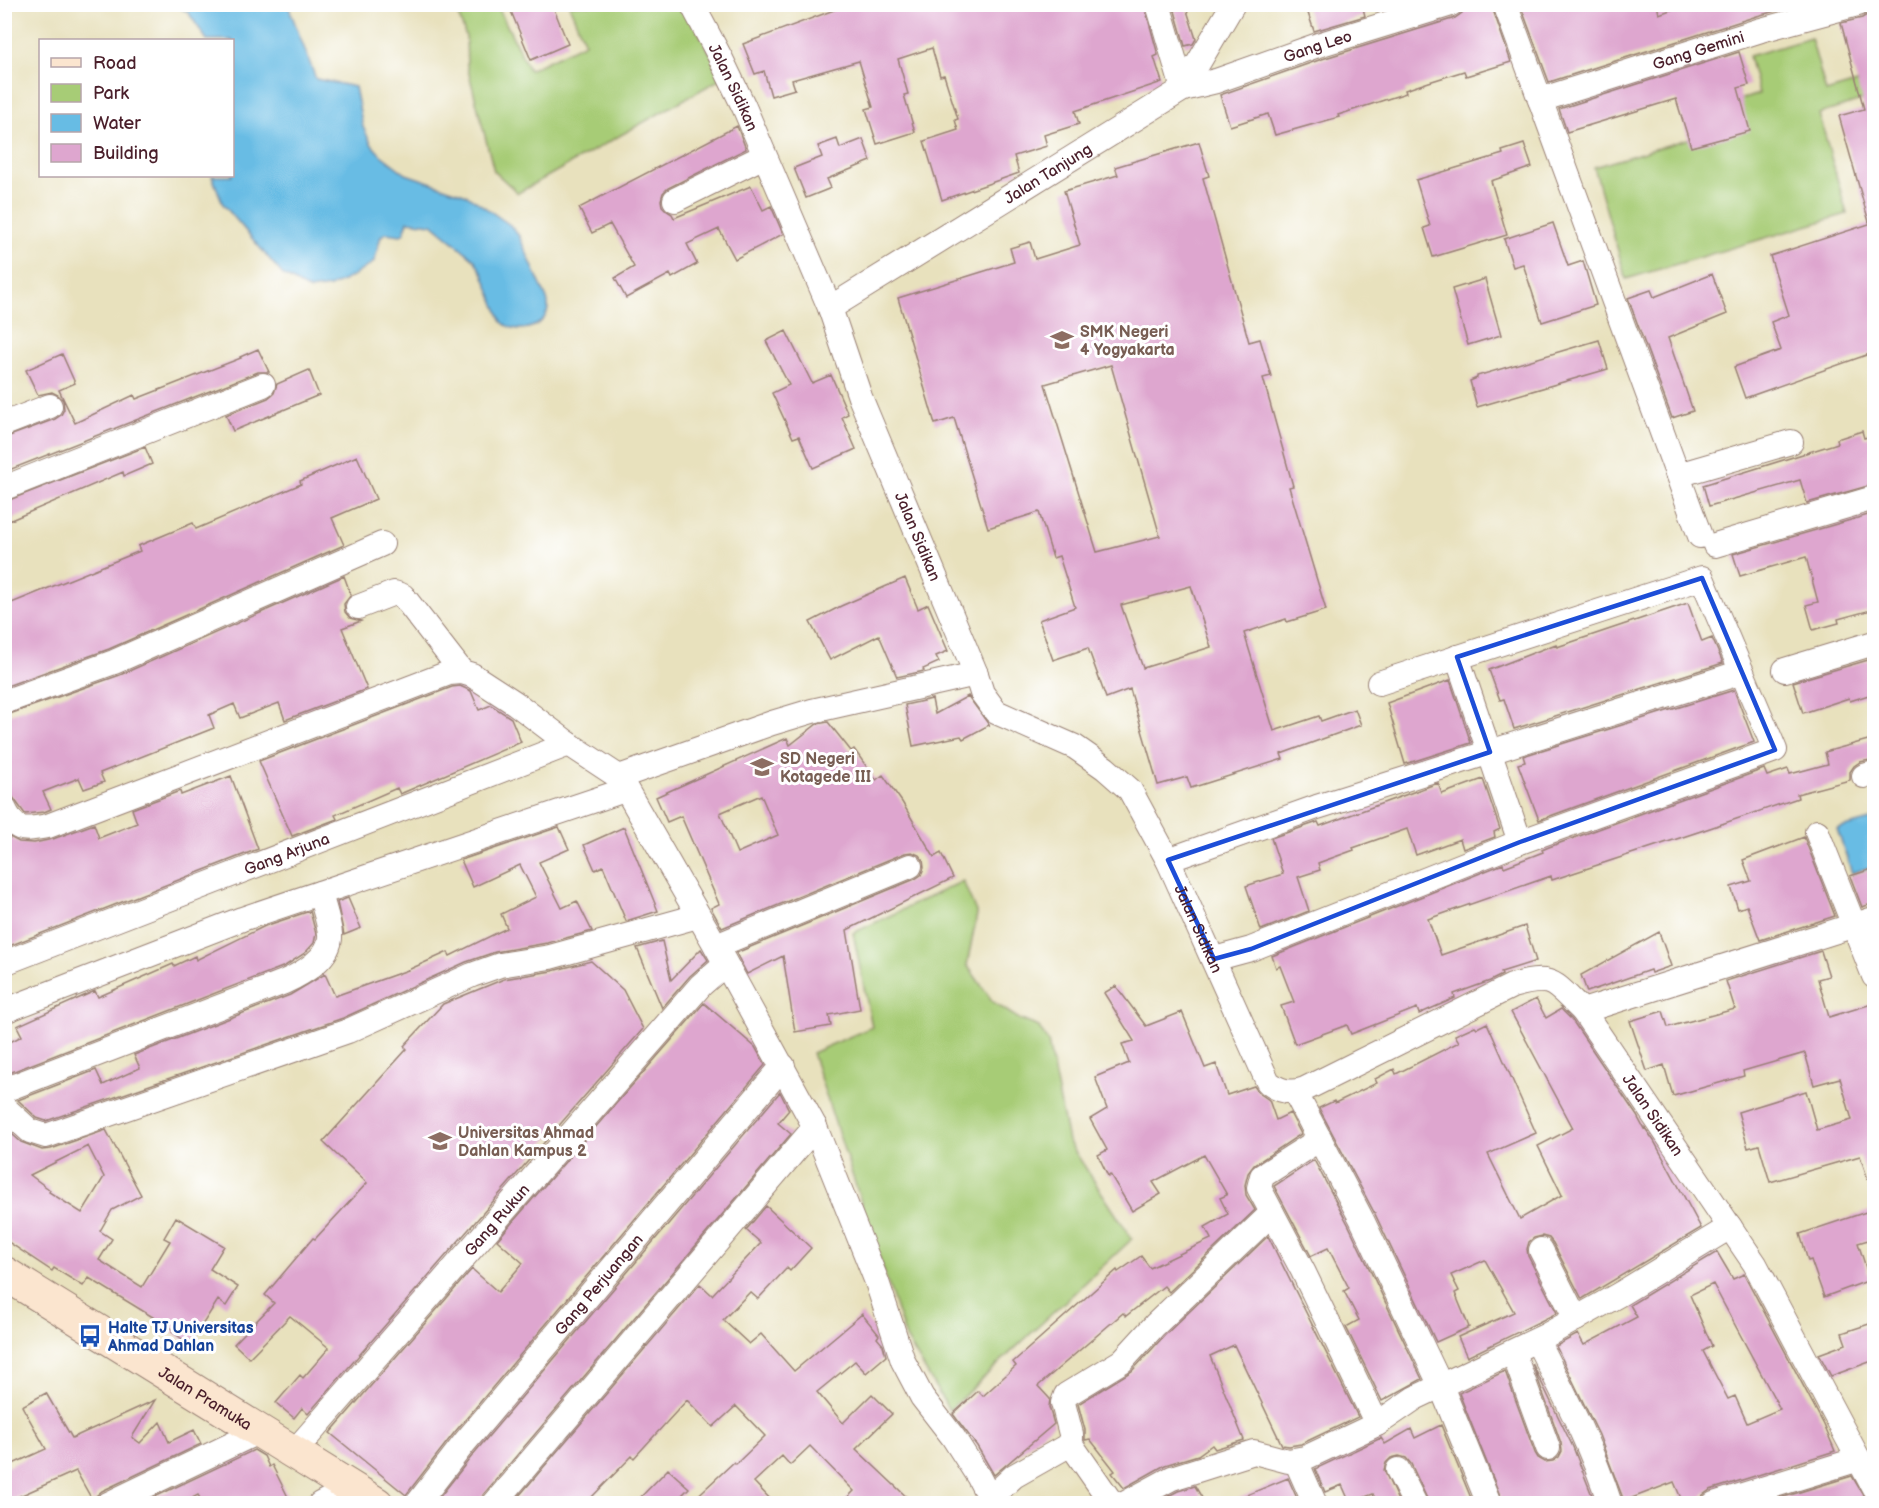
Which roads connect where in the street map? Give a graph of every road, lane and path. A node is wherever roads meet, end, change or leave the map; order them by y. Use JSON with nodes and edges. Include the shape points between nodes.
{"nodes":[{"id":1,"x":692,"y":4,"type":"edge"},
{"id":2,"x":1158,"y":4,"type":"edge"},
{"id":3,"x":1233,"y":4,"type":"edge"},
{"id":4,"x":1451,"y":4,"type":"edge"},
{"id":5,"x":1505,"y":4,"type":"edge"},
{"id":6,"x":1858,"y":4,"type":"edge"},
{"id":7,"x":1183,"y":89,"type":"junction"},
{"id":8,"x":1540,"y":100,"type":"junction"},
{"id":9,"x":764,"y":156,"type":"junction"},
{"id":10,"x":675,"y":200,"type":"dead end"},
{"id":11,"x":830,"y":308,"type":"junction"},
{"id":12,"x":263,"y":385,"type":"dead end"},
{"id":13,"x":50,"y":406,"type":"dead end"},
{"id":14,"x":4,"y":424,"type":"edge"},
{"id":15,"x":1791,"y":442,"type":"dead end"},
{"id":16,"x":1678,"y":475,"type":"junction"},
{"id":17,"x":4,"y":488,"type":"edge"},
{"id":18,"x":1875,"y":498,"type":"edge"},
{"id":19,"x":382,"y":544,"type":"dead end"},
{"id":20,"x":357,"y":607,"type":"dead end"},
{"id":21,"x":1875,"y":643,"type":"edge"},
{"id":22,"x":1457,"y":657,"type":"junction"},
{"id":23,"x":1785,"y":670,"type":"dead end"},
{"id":24,"x":462,"y":672,"type":"junction"},
{"id":25,"x":1742,"y":672,"type":"junction"},
{"id":26,"x":976,"y":674,"type":"junction"},
{"id":27,"x":1379,"y":682,"type":"dead end"},
{"id":28,"x":4,"y":702,"type":"edge"},
{"id":29,"x":569,"y":744,"type":"junction"},
{"id":30,"x":1490,"y":752,"type":"junction"},
{"id":31,"x":622,"y":784,"type":"junction"},
{"id":32,"x":4,"y":808,"type":"edge"},
{"id":33,"x":1816,"y":832,"type":"dead end"},
{"id":34,"x":1520,"y":842,"type":"junction"},
{"id":35,"x":1168,"y":860,"type":"junction"},
{"id":36,"x":910,"y":866,"type":"dead end"},
{"id":37,"x":320,"y":893,"type":"junction"},
{"id":38,"x":698,"y":916,"type":"junction"},
{"id":39,"x":1864,"y":922,"type":"edge"},
{"id":40,"x":720,"y":955,"type":"junction"},
{"id":41,"x":1214,"y":959,"type":"junction"},
{"id":42,"x":4,"y":963,"type":"edge"},
{"id":43,"x":1875,"y":976,"type":"edge"},
{"id":44,"x":4,"y":1011,"type":"edge"},
{"id":45,"x":1583,"y":1011,"type":"junction"},
{"id":46,"x":783,"y":1066,"type":"junction"},
{"id":47,"x":4,"y":1090,"type":"edge"},
{"id":48,"x":1295,"y":1092,"type":"junction"},
{"id":49,"x":4,"y":1107,"type":"edge"},
{"id":50,"x":815,"y":1127,"type":"junction"},
{"id":51,"x":1320,"y":1138,"type":"junction"},
{"id":52,"x":1272,"y":1214,"type":"junction"},
{"id":53,"x":1730,"y":1227,"type":"junction"},
{"id":54,"x":1541,"y":1250,"type":"dead end"},
{"id":55,"x":4,"y":1273,"type":"edge"},
{"id":56,"x":1576,"y":1319,"type":"junction"},
{"id":57,"x":1537,"y":1341,"type":"junction"},
{"id":58,"x":1513,"y":1352,"type":"junction"},
{"id":59,"x":1441,"y":1386,"type":"junction"},
{"id":60,"x":1377,"y":1424,"type":"junction"},
{"id":61,"x":261,"y":1431,"type":"junction"},
{"id":62,"x":1070,"y":1443,"type":"junction"},
{"id":63,"x":1548,"y":1448,"type":"dead end"},
{"id":64,"x":294,"y":1452,"type":"junction"},
{"id":65,"x":1859,"y":1459,"type":"junction"},
{"id":66,"x":1296,"y":1461,"type":"junction"},
{"id":67,"x":1398,"y":1470,"type":"dead end"},
{"id":68,"x":1875,"y":1488,"type":"edge"},
{"id":69,"x":365,"y":1495,"type":"edge"},
{"id":70,"x":986,"y":1500,"type":"edge"},
{"id":71,"x":1125,"y":1502,"type":"edge"},
{"id":72,"x":108,"y":1503,"type":"edge"},
{"id":73,"x":320,"y":1503,"type":"edge"},
{"id":74,"x":417,"y":1503,"type":"edge"},
{"id":75,"x":494,"y":1503,"type":"edge"},
{"id":76,"x":1315,"y":1503,"type":"edge"},
{"id":77,"x":1415,"y":1503,"type":"edge"},
{"id":78,"x":1489,"y":1503,"type":"edge"},
{"id":79,"x":1610,"y":1503,"type":"edge"},
{"id":80,"x":1715,"y":1503,"type":"edge"}],
"edges":[{"from":1,"to":9,"type":"street","name":"Jalan Sidikan"},
{"from":2,"to":7,"type":"street"},
{"from":3,"to":7,"type":"street","name":"Jalan Tanjung"},
{"from":4,"to":7,"type":"street","name":"Gang Leo"},
{"from":5,"to":8,"type":"street"},
{"from":6,"to":8,"type":"street","name":"Gang Gemini","via":[[1761,30]]},
{"from":7,"to":11,"type":"street","name":"Jalan Tanjung"},
{"from":8,"to":16,"type":"street"},
{"from":9,"to":10,"type":"street"},
{"from":9,"to":11,"type":"street","name":"Jalan Sidikan"},
{"from":11,"to":26,"type":"street","name":"Jalan Sidikan","via":[[860,397]]},
{"from":12,"to":17,"type":"street"},
{"from":13,"to":14,"type":"street"},
{"from":15,"to":16,"type":"street"},
{"from":16,"to":18,"type":"street","via":[[1707,540]]},
{"from":19,"to":28,"type":"street","via":[[114,662]]},
{"from":20,"to":24,"type":"street","via":[[394,593],[403,596]]},
{"from":21,"to":23,"type":"street"},
{"from":22,"to":25,"type":"street","via":[[1702,578]]},
{"from":22,"to":27,"type":"street"},
{"from":22,"to":30,"type":"street"},
{"from":24,"to":29,"type":"street","via":[[515,703]]},
{"from":24,"to":32,"type":"street","via":[[449,673],[48,825],[19,828],[11,823]]},
{"from":25,"to":30,"type":"street"},
{"from":25,"to":34,"type":"street","via":[[1775,750]]},
{"from":26,"to":31,"type":"street","via":[[772,723]]},
{"from":26,"to":35,"type":"street","name":"Jalan Sidikan","via":[[982,693],[996,712],[1075,747],[1130,790]]},
{"from":29,"to":31,"type":"street"},
{"from":29,"to":42,"type":"street","name":"Gang Arjuna"},
{"from":30,"to":34,"type":"street"},
{"from":30,"to":35,"type":"street"},
{"from":31,"to":37,"type":"street"},
{"from":31,"to":38,"type":"street"},
{"from":33,"to":39,"type":"street"},
{"from":34,"to":41,"type":"street","via":[[1315,925]]},
{"from":35,"to":41,"type":"street","name":"Jalan Sidikan"},
{"from":36,"to":40,"type":"street","name":"Gang Rukun"},
{"from":37,"to":44,"type":"street"},
{"from":37,"to":47,"type":"street","via":[[331,935],[319,959],[305,971]]},
{"from":38,"to":40,"type":"street"},
{"from":38,"to":49,"type":"street","via":[[550,957],[500,965],[348,1031],[46,1136],[30,1131]]},
{"from":39,"to":43,"type":"street"},
{"from":39,"to":45,"type":"street"},
{"from":40,"to":46,"type":"street"},
{"from":40,"to":64,"type":"street","name":"Gang Rukun","via":[[701,985]]},
{"from":41,"to":48,"type":"street","name":"Jalan Sidikan","via":[[1268,1082]]},
{"from":45,"to":48,"type":"street","name":"Jalan Sidikan","via":[[1553,983],[1532,980],[1512,986],[1327,1080]]},
{"from":45,"to":53,"type":"street","name":"Jalan Sidikan"},
{"from":46,"to":50,"type":"street"},
{"from":46,"to":74,"type":"street","name":"Gang Perjuangan"},
{"from":48,"to":51,"type":"street"},
{"from":50,"to":70,"type":"street","via":[[877,1282],[903,1361],[922,1397],[978,1476]]},
{"from":50,"to":75,"type":"street"},
{"from":51,"to":52,"type":"street","via":[[1262,1176],[1259,1188]]},
{"from":51,"to":59,"type":"street"},
{"from":52,"to":60,"type":"street"},
{"from":52,"to":62,"type":"street","via":[[1122,1361],[1066,1395],[1063,1403]]},
{"from":53,"to":56,"type":"street"},
{"from":53,"to":65,"type":"street","name":"Jalan Sidikan","via":[[1755,1264]]},
{"from":54,"to":56,"type":"street"},
{"from":55,"to":61,"type":"main road","name":"Jalan Pramuka"},
{"from":56,"to":57,"type":"street"},
{"from":57,"to":58,"type":"street"},
{"from":57,"to":79,"type":"street","via":[[1570,1405]]},
{"from":58,"to":59,"type":"street"},
{"from":58,"to":63,"type":"street"},
{"from":59,"to":60,"type":"street"},
{"from":59,"to":78,"type":"street"},
{"from":60,"to":66,"type":"street"},
{"from":61,"to":64,"type":"main road","name":"Jalan Pramuka"},
{"from":61,"to":72,"type":"street"},
{"from":62,"to":70,"type":"street","via":[[1014,1476]]},
{"from":62,"to":71,"type":"street","via":[[1109,1499]]},
{"from":64,"to":69,"type":"main road","name":"Jalan Pramuka"},
{"from":65,"to":68,"type":"street","name":"Jalan Sidikan"},
{"from":65,"to":80,"type":"street"},
{"from":66,"to":71,"type":"street","via":[[1254,1452],[1172,1478]]},
{"from":66,"to":76,"type":"street"},
{"from":67,"to":77,"type":"street"},
{"from":69,"to":73,"type":"street"}]}
